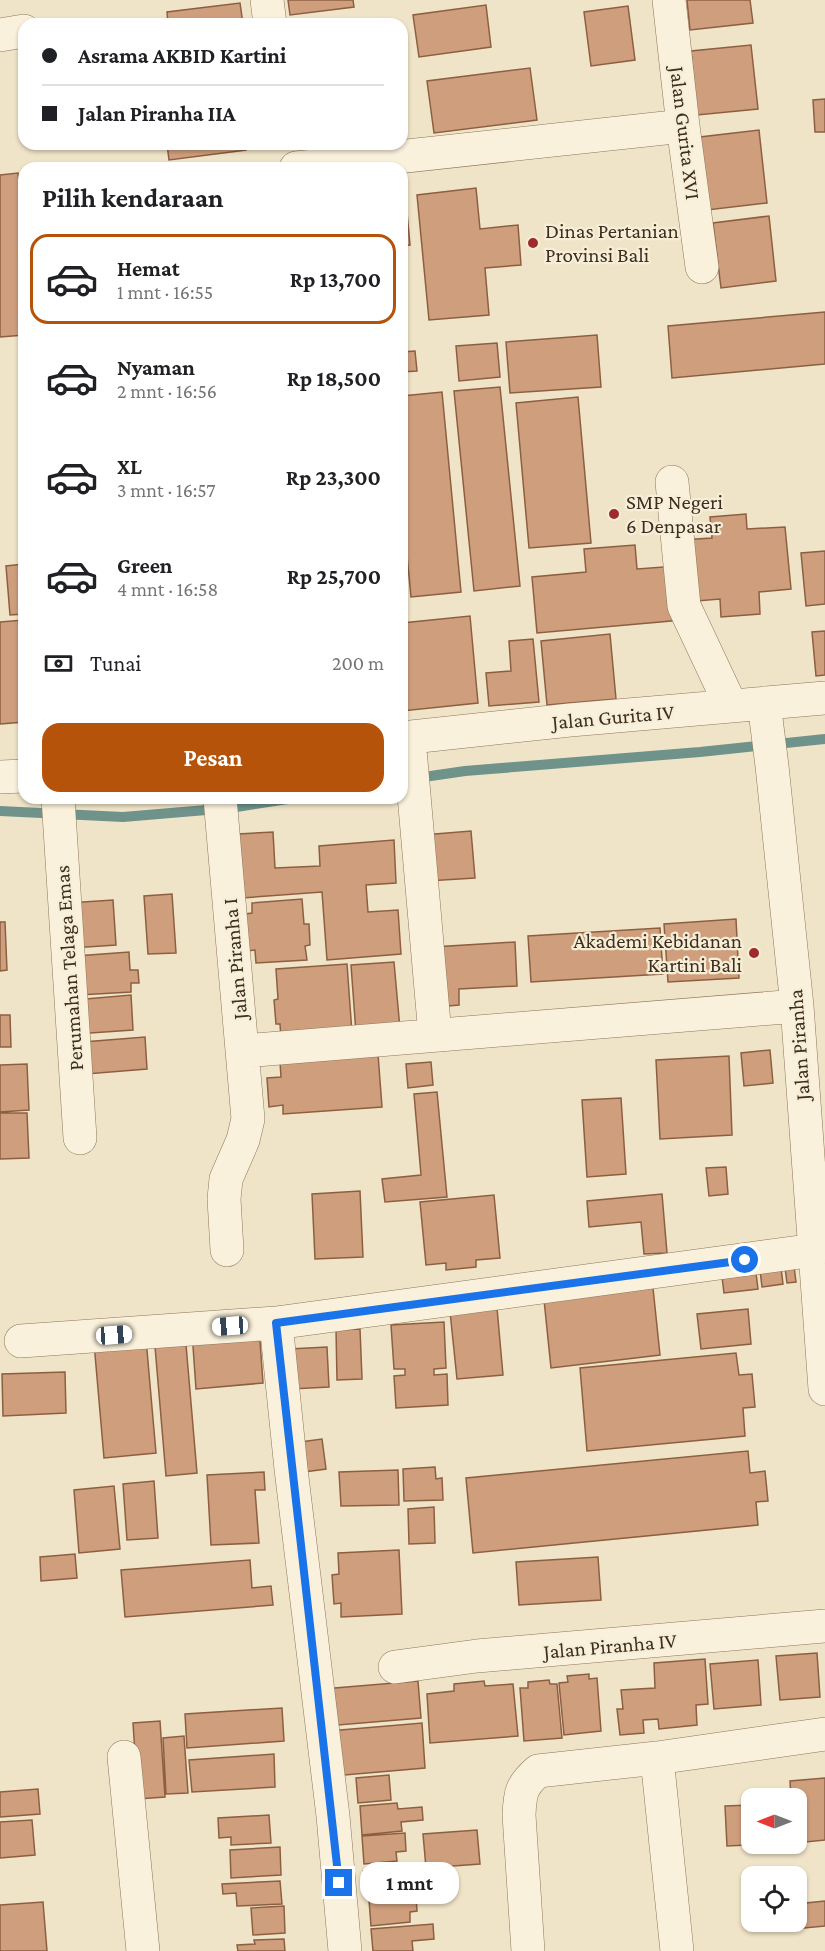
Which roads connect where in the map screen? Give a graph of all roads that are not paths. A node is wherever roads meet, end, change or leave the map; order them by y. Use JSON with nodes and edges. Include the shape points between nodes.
{"nodes":[{"id":1,"x":267,"y":0,"type":"edge"},
{"id":2,"x":669,"y":0,"type":"edge"},
{"id":3,"x":269,"y":18,"type":"edge"},
{"id":4,"x":18,"y":32,"type":"edge"},
{"id":5,"x":0,"y":35,"type":"edge"},
{"id":6,"x":683,"y":126,"type":"junction"},
{"id":7,"x":351,"y":162,"type":"edge"},
{"id":8,"x":702,"y":267,"type":"dead end"},
{"id":9,"x":672,"y":482,"type":"dead end"},
{"id":10,"x":825,"y":698,"type":"edge"},
{"id":11,"x":731,"y":706,"type":"junction"},
{"id":12,"x":765,"y":711,"type":"junction"},
{"id":13,"x":409,"y":756,"type":"edge"},
{"id":14,"x":18,"y":776,"type":"edge"},
{"id":15,"x":0,"y":777,"type":"edge"},
{"id":16,"x":58,"y":804,"type":"edge"},
{"id":17,"x":221,"y":810,"type":"edge"},
{"id":18,"x":797,"y":1006,"type":"junction"},
{"id":19,"x":435,"y":1035,"type":"junction"},
{"id":20,"x":243,"y":1051,"type":"junction"},
{"id":21,"x":80,"y":1138,"type":"dead end"},
{"id":22,"x":227,"y":1250,"type":"dead end"},
{"id":23,"x":814,"y":1250,"type":"junction"},
{"id":24,"x":276,"y":1323,"type":"junction"},
{"id":25,"x":21,"y":1341,"type":"dead end"},
{"id":26,"x":825,"y":1389,"type":"edge"},
{"id":27,"x":825,"y":1626,"type":"edge"},
{"id":28,"x":395,"y":1667,"type":"dead end"},
{"id":29,"x":825,"y":1734,"type":"edge"},
{"id":30,"x":124,"y":1757,"type":"dead end"},
{"id":31,"x":657,"y":1758,"type":"junction"},
{"id":32,"x":143,"y":1951,"type":"edge"},
{"id":33,"x":345,"y":1951,"type":"edge"},
{"id":34,"x":528,"y":1951,"type":"edge"},
{"id":35,"x":677,"y":1951,"type":"edge"}],
"edges":[{"from":1,"to":3,"type":"street"},
{"from":2,"to":6,"type":"street","name":"Jalan Gurita XVI"},
{"from":4,"to":5,"type":"street"},
{"from":6,"to":7,"type":"street"},
{"from":6,"to":8,"type":"street","name":"Jalan Gurita XVI"},
{"from":9,"to":11,"type":"street","via":[[684,606]]},
{"from":10,"to":12,"type":"street","name":"Jalan Gurita IV"},
{"from":11,"to":12,"type":"street","name":"Jalan Gurita IV"},
{"from":11,"to":13,"type":"street","name":"Jalan Gurita IV","via":[[570,720]]},
{"from":12,"to":18,"type":"street","name":"Jalan Piranha"},
{"from":13,"to":19,"type":"street"},
{"from":14,"to":15,"type":"street"},
{"from":16,"to":21,"type":"street","name":"Perumahan Telaga Emas"},
{"from":17,"to":20,"type":"street","name":"Jalan Piranha I"},
{"from":18,"to":19,"type":"street"},
{"from":18,"to":23,"type":"street","name":"Jalan Piranha"},
{"from":19,"to":20,"type":"street"},
{"from":20,"to":22,"type":"street","name":"Jalan Piranha I","via":[[248,1119],[226,1179]]},
{"from":23,"to":24,"type":"street"},
{"from":23,"to":26,"type":"street","name":"Jalan Piranha"},
{"from":24,"to":25,"type":"street"},
{"from":24,"to":33,"type":"street","via":[[332,1804]]},
{"from":27,"to":28,"type":"street","name":"Jalan Piranha IV","via":[[477,1656]]},
{"from":29,"to":31,"type":"street"},
{"from":30,"to":32,"type":"street"},
{"from":31,"to":34,"type":"street","via":[[538,1771],[525,1782],[519,1815]]},
{"from":31,"to":35,"type":"street"}]}
